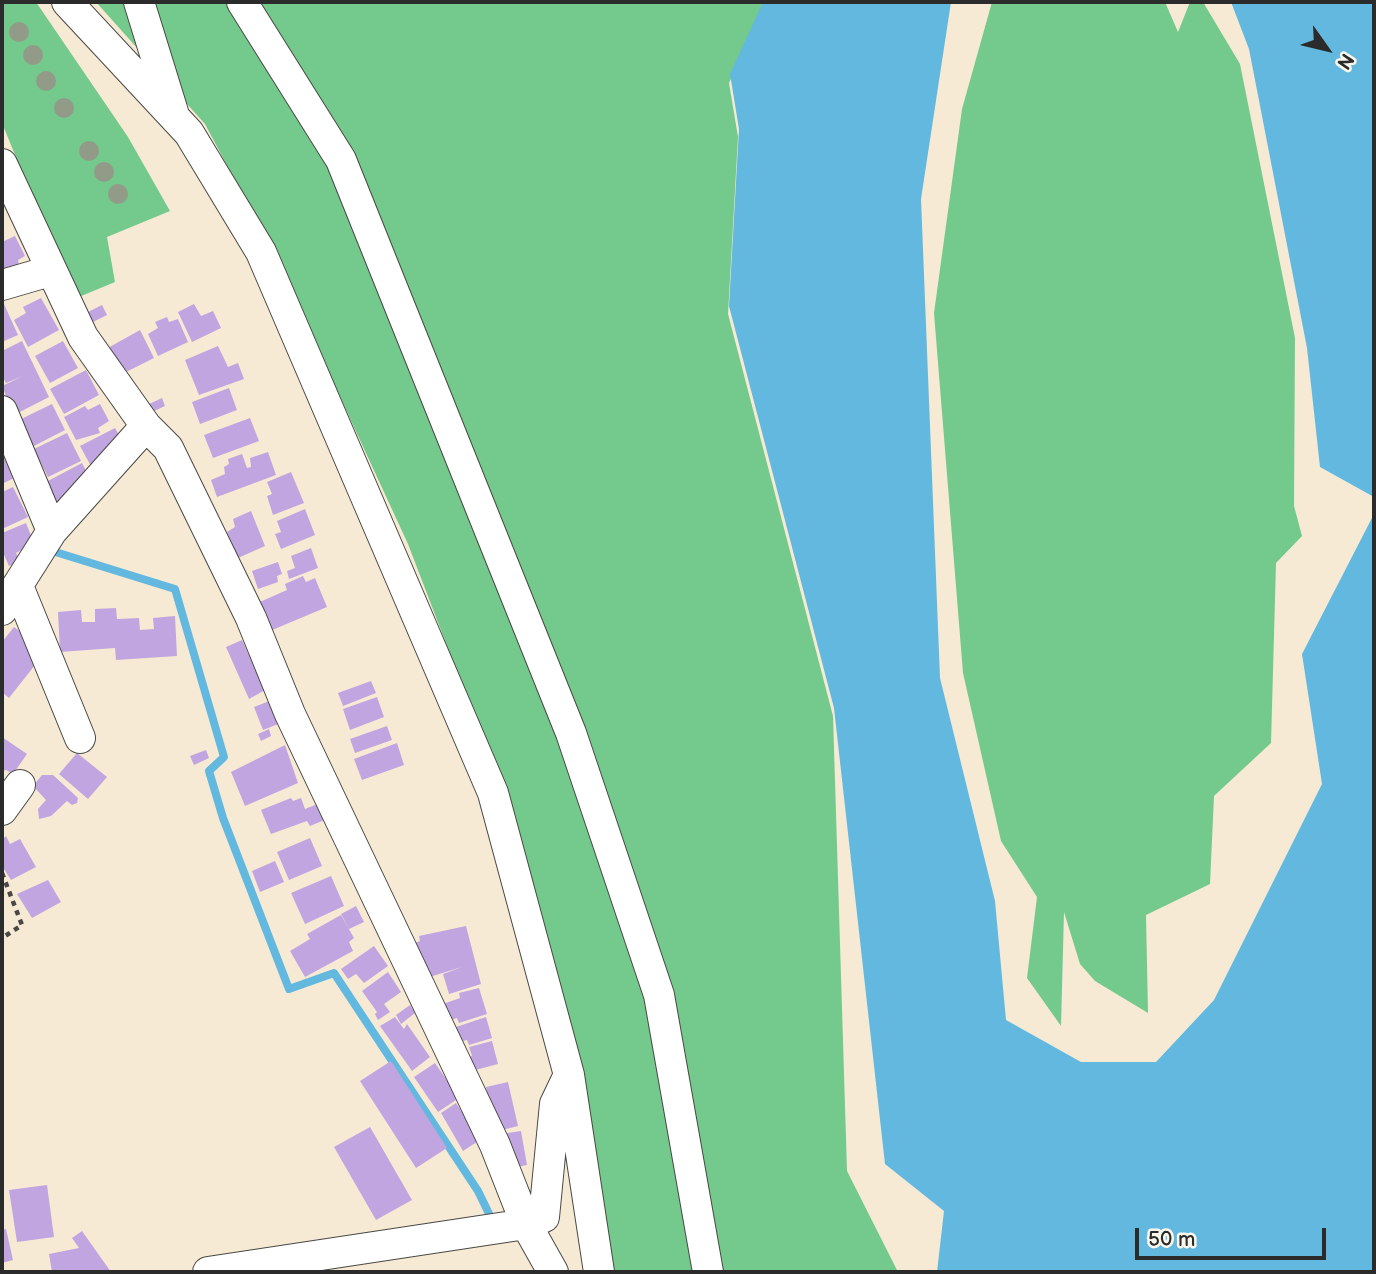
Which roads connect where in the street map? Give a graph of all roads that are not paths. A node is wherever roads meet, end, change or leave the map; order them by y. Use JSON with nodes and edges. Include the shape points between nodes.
{"nodes":[{"id":1,"x":67,"y":2,"type":"edge"},
{"id":2,"x":139,"y":2,"type":"edge"},
{"id":3,"x":242,"y":2,"type":"edge"},
{"id":4,"x":175,"y":117,"type":"junction"},
{"id":5,"x":2,"y":164,"type":"edge"},
{"id":6,"x":50,"y":271,"type":"junction"},
{"id":7,"x":2,"y":285,"type":"edge"},
{"id":8,"x":2,"y":411,"type":"edge"},
{"id":9,"x":146,"y":426,"type":"junction"},
{"id":10,"x":52,"y":531,"type":"junction"},
{"id":11,"x":10,"y":598,"type":"edge"},
{"id":12,"x":80,"y":738,"type":"dead end"},
{"id":13,"x":20,"y":785,"type":"dead end"},
{"id":14,"x":2,"y":810,"type":"edge"},
{"id":15,"x":569,"y":1075,"type":"junction"},
{"id":16,"x":526,"y":1224,"type":"junction"},
{"id":17,"x":361,"y":1261,"type":"edge"},
{"id":18,"x":208,"y":1272,"type":"edge"},
{"id":19,"x":553,"y":1272,"type":"edge"},
{"id":20,"x":598,"y":1272,"type":"edge"},
{"id":21,"x":708,"y":1272,"type":"edge"}],
"edges":[{"from":1,"to":4,"type":"street"},
{"from":2,"to":4,"type":"street"},
{"from":3,"to":21,"type":"street","via":[[341,160],[571,733],[659,995]]},
{"from":4,"to":15,"type":"street","via":[[261,252],[493,793]]},
{"from":5,"to":6,"type":"street"},
{"from":6,"to":7,"type":"street"},
{"from":6,"to":9,"type":"street","via":[[83,337]]},
{"from":8,"to":10,"type":"street"},
{"from":9,"to":10,"type":"street"},
{"from":9,"to":16,"type":"street","via":[[168,448],[251,618],[290,714],[495,1145]]},
{"from":10,"to":11,"type":"street"},
{"from":11,"to":12,"type":"street"},
{"from":13,"to":14,"type":"street"},
{"from":15,"to":16,"type":"street","via":[[555,1104],[544,1217]]},
{"from":15,"to":20,"type":"street"},
{"from":16,"to":17,"type":"street"},
{"from":16,"to":19,"type":"street"},
{"from":17,"to":18,"type":"street"}]}
